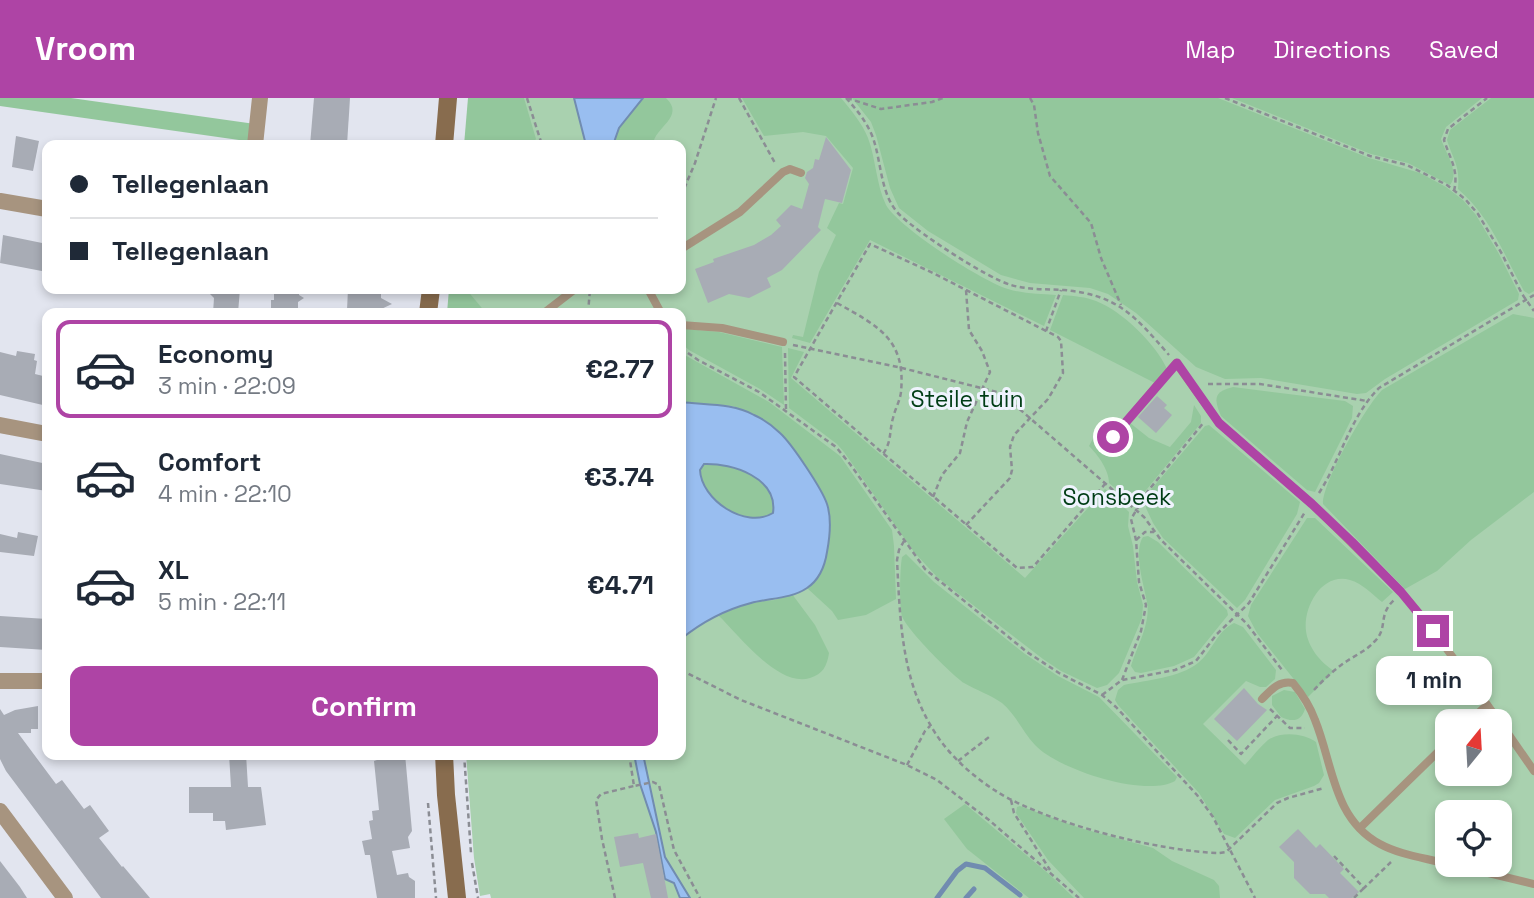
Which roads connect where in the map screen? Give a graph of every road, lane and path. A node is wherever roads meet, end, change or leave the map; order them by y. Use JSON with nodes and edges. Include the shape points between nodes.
{"nodes":[{"id":1,"x":260,"y":98,"type":"edge"},
{"id":2,"x":449,"y":98,"type":"edge"},
{"id":3,"x":527,"y":98,"type":"edge"},
{"id":4,"x":716,"y":98,"type":"edge"},
{"id":5,"x":739,"y":98,"type":"edge"},
{"id":6,"x":846,"y":98,"type":"edge"},
{"id":7,"x":943,"y":98,"type":"edge"},
{"id":8,"x":1030,"y":98,"type":"edge"},
{"id":9,"x":1225,"y":98,"type":"edge"},
{"id":10,"x":1487,"y":98,"type":"edge"},
{"id":11,"x":256,"y":140,"type":"edge"},
{"id":12,"x":445,"y":140,"type":"edge"},
{"id":13,"x":540,"y":140,"type":"edge"},
{"id":14,"x":801,"y":173,"type":"dead end"},
{"id":15,"x":775,"y":180,"type":"junction"},
{"id":16,"x":686,"y":184,"type":"edge"},
{"id":17,"x":1454,"y":191,"type":"junction"},
{"id":18,"x":0,"y":201,"type":"edge"},
{"id":19,"x":42,"y":208,"type":"edge"},
{"id":20,"x":686,"y":246,"type":"edge"},
{"id":21,"x":966,"y":290,"type":"junction"},
{"id":22,"x":1061,"y":290,"type":"junction"},
{"id":23,"x":569,"y":294,"type":"edge"},
{"id":24,"x":1534,"y":295,"type":"edge"},
{"id":25,"x":1526,"y":301,"type":"junction"},
{"id":26,"x":836,"y":302,"type":"junction"},
{"id":27,"x":1121,"y":307,"type":"junction"},
{"id":28,"x":550,"y":308,"type":"edge"},
{"id":29,"x":1534,"y":311,"type":"edge"},
{"id":30,"x":686,"y":325,"type":"edge"},
{"id":31,"x":1046,"y":331,"type":"junction"},
{"id":32,"x":784,"y":343,"type":"junction"},
{"id":33,"x":810,"y":346,"type":"junction"},
{"id":34,"x":686,"y":351,"type":"edge"},
{"id":35,"x":1177,"y":363,"type":"junction"},
{"id":36,"x":902,"y":368,"type":"junction"},
{"id":37,"x":984,"y":388,"type":"junction"},
{"id":38,"x":1195,"y":389,"type":"junction"},
{"id":39,"x":1367,"y":401,"type":"junction"},
{"id":40,"x":786,"y":410,"type":"junction"},
{"id":41,"x":1211,"y":414,"type":"junction"},
{"id":42,"x":1031,"y":419,"type":"junction"},
{"id":43,"x":0,"y":425,"type":"edge"},
{"id":44,"x":42,"y":433,"type":"edge"},
{"id":45,"x":1113,"y":437,"type":"dead end"},
{"id":46,"x":883,"y":454,"type":"junction"},
{"id":47,"x":1105,"y":484,"type":"junction"},
{"id":48,"x":933,"y":497,"type":"junction"},
{"id":49,"x":1312,"y":504,"type":"junction"},
{"id":50,"x":1135,"y":510,"type":"junction"},
{"id":51,"x":966,"y":525,"type":"junction"},
{"id":52,"x":1154,"y":532,"type":"junction"},
{"id":53,"x":1136,"y":540,"type":"junction"},
{"id":54,"x":904,"y":541,"type":"junction"},
{"id":55,"x":1401,"y":592,"type":"junction"},
{"id":56,"x":1237,"y":615,"type":"junction"},
{"id":57,"x":686,"y":672,"type":"edge"},
{"id":58,"x":1122,"y":680,"type":"junction"},
{"id":59,"x":0,"y":681,"type":"edge"},
{"id":60,"x":42,"y":681,"type":"edge"},
{"id":61,"x":1293,"y":683,"type":"junction"},
{"id":62,"x":1101,"y":695,"type":"junction"},
{"id":63,"x":1262,"y":699,"type":"joint"},
{"id":64,"x":1306,"y":700,"type":"junction"},
{"id":65,"x":1487,"y":705,"type":"junction"},
{"id":66,"x":1483,"y":709,"type":"edge"},
{"id":67,"x":1490,"y":709,"type":"edge"},
{"id":68,"x":1277,"y":716,"type":"junction"},
{"id":69,"x":930,"y":726,"type":"junction"},
{"id":70,"x":1318,"y":729,"type":"junction"},
{"id":71,"x":989,"y":737,"type":"dead end"},
{"id":72,"x":1228,"y":740,"type":"dead end"},
{"id":73,"x":1512,"y":740,"type":"edge"},
{"id":74,"x":1435,"y":755,"type":"edge"},
{"id":75,"x":444,"y":760,"type":"edge"},
{"id":76,"x":464,"y":760,"type":"edge"},
{"id":77,"x":630,"y":760,"type":"edge"},
{"id":78,"x":958,"y":761,"type":"junction"},
{"id":79,"x":907,"y":765,"type":"junction"},
{"id":80,"x":1534,"y":771,"type":"edge"},
{"id":81,"x":634,"y":786,"type":"junction"},
{"id":82,"x":1335,"y":786,"type":"junction"},
{"id":83,"x":1010,"y":799,"type":"junction"},
{"id":84,"x":428,"y":800,"type":"dead end"},
{"id":85,"x":0,"y":811,"type":"edge"},
{"id":86,"x":1360,"y":828,"type":"junction"},
{"id":87,"x":1230,"y":848,"type":"junction"},
{"id":88,"x":1401,"y":852,"type":"junction"},
{"id":89,"x":1334,"y":856,"type":"dead end"},
{"id":90,"x":1435,"y":860,"type":"edge"},
{"id":91,"x":1052,"y":872,"type":"junction"},
{"id":92,"x":1504,"y":877,"type":"edge"},
{"id":93,"x":1534,"y":884,"type":"edge"},
{"id":94,"x":1364,"y":888,"type":"junction"},
{"id":95,"x":65,"y":898,"type":"edge"},
{"id":96,"x":436,"y":898,"type":"edge"},
{"id":97,"x":457,"y":898,"type":"edge"},
{"id":98,"x":478,"y":898,"type":"edge"},
{"id":99,"x":615,"y":898,"type":"edge"},
{"id":100,"x":700,"y":898,"type":"edge"},
{"id":101,"x":1079,"y":898,"type":"edge"},
{"id":102,"x":1255,"y":898,"type":"edge"},
{"id":103,"x":1354,"y":898,"type":"edge"}],
"edges":[{"from":1,"to":11,"type":"street"},
{"from":2,"to":12,"type":"main road"},
{"from":3,"to":13,"type":"path"},
{"from":4,"to":16,"type":"path"},
{"from":5,"to":15,"type":"path","via":[[775,162]]},
{"from":6,"to":7,"type":"path","via":[[881,109]]},
{"from":6,"to":22,"type":"path","via":[[873,137],[890,201],[903,218],[999,280]]},
{"from":8,"to":27,"type":"path","via":[[1050,176],[1091,223]]},
{"from":9,"to":17,"type":"path","via":[[1370,156],[1407,165]]},
{"from":10,"to":17,"type":"path","via":[[1448,129],[1444,140],[1455,165]]},
{"from":14,"to":15,"type":"lane","via":[[790,169]]},
{"from":15,"to":20,"type":"lane","via":[[740,212]]},
{"from":17,"to":25,"type":"path","via":[[1489,231]]},
{"from":18,"to":19,"type":"street"},
{"from":21,"to":26,"type":"path","via":[[870,244]]},
{"from":21,"to":31,"type":"path"},
{"from":21,"to":37,"type":"path","via":[[969,330],[990,372]]},
{"from":22,"to":27,"type":"path","via":[[1102,296]]},
{"from":22,"to":31,"type":"path"},
{"from":23,"to":28,"type":"lane"},
{"from":24,"to":25,"type":"path"},
{"from":25,"to":29,"type":"path"},
{"from":25,"to":39,"type":"path","via":[[1387,382]]},
{"from":26,"to":33,"type":"path"},
{"from":26,"to":36,"type":"path","via":[[880,329],[899,355]]},
{"from":27,"to":35,"type":"path"},
{"from":30,"to":32,"type":"lane","via":[[722,328]]},
{"from":31,"to":42,"type":"path","via":[[1061,341],[1064,368]]},
{"from":32,"to":33,"type":"path"},
{"from":32,"to":40,"type":"path"},
{"from":33,"to":36,"type":"path"},
{"from":33,"to":46,"type":"path","via":[[794,377]]},
{"from":34,"to":40,"type":"path"},
{"from":35,"to":38,"type":"lane"},
{"from":35,"to":45,"type":"lane"},
{"from":36,"to":37,"type":"path"},
{"from":36,"to":46,"type":"path","via":[[901,394]]},
{"from":37,"to":42,"type":"path","via":[[1001,393]]},
{"from":37,"to":48,"type":"path","via":[[967,422],[960,453],[942,475]]},
{"from":38,"to":39,"type":"path","via":[[1226,382],[1260,384]]},
{"from":38,"to":41,"type":"lane"},
{"from":39,"to":49,"type":"path"},
{"from":40,"to":54,"type":"path","via":[[836,447]]},
{"from":41,"to":49,"type":"lane"},
{"from":41,"to":50,"type":"path"},
{"from":42,"to":47,"type":"path"},
{"from":42,"to":51,"type":"path","via":[[1011,442],[1010,478]]},
{"from":43,"to":44,"type":"street"},
{"from":46,"to":48,"type":"path"},
{"from":47,"to":50,"type":"path"},
{"from":47,"to":51,"type":"path","via":[[1032,567],[1017,568]]},
{"from":48,"to":51,"type":"path"},
{"from":49,"to":55,"type":"lane"},
{"from":49,"to":56,"type":"path"},
{"from":50,"to":52,"type":"path"},
{"from":50,"to":53,"type":"path","via":[[1131,526]]},
{"from":52,"to":53,"type":"path","via":[[1145,532]]},
{"from":52,"to":56,"type":"path"},
{"from":53,"to":58,"type":"path","via":[[1146,605]]},
{"from":54,"to":62,"type":"path","via":[[925,569],[987,621],[1041,662]]},
{"from":54,"to":69,"type":"path","via":[[897,561],[901,633],[912,681]]},
{"from":55,"to":64,"type":"path","via":[[1382,614],[1381,634],[1327,676]]},
{"from":55,"to":65,"type":"lane"},
{"from":56,"to":58,"type":"path","via":[[1188,665]]},
{"from":56,"to":61,"type":"path"},
{"from":57,"to":79,"type":"path","via":[[741,700]]},
{"from":58,"to":62,"type":"path"},
{"from":59,"to":60,"type":"street"},
{"from":61,"to":63,"type":"lane","via":[[1274,687]]},
{"from":61,"to":64,"type":"lane"},
{"from":62,"to":87,"type":"path","via":[[1197,794]]},
{"from":63,"to":68,"type":"path"},
{"from":64,"to":70,"type":"lane"},
{"from":65,"to":66,"type":"lane"},
{"from":65,"to":67,"type":"lane"},
{"from":68,"to":70,"type":"path","via":[[1290,728]]},
{"from":68,"to":72,"type":"path","via":[[1241,754]]},
{"from":69,"to":78,"type":"path"},
{"from":69,"to":79,"type":"path"},
{"from":70,"to":82,"type":"lane"},
{"from":71,"to":78,"type":"path"},
{"from":73,"to":80,"type":"lane"},
{"from":74,"to":86,"type":"lane"},
{"from":75,"to":97,"type":"main road"},
{"from":76,"to":98,"type":"path"},
{"from":77,"to":81,"type":"path"},
{"from":78,"to":83,"type":"path"},
{"from":79,"to":91,"type":"path","via":[[955,793]]},
{"from":81,"to":99,"type":"path","via":[[601,794],[596,800]]},
{"from":81,"to":100,"type":"path","via":[[657,783],[674,850]]},
{"from":82,"to":86,"type":"lane","via":[[1342,806]]},
{"from":82,"to":87,"type":"path","via":[[1277,803]]},
{"from":83,"to":87,"type":"path","via":[[1082,826],[1154,844],[1212,853]]},
{"from":83,"to":91,"type":"path","via":[[1014,813]]},
{"from":84,"to":96,"type":"path"},
{"from":85,"to":95,"type":"street"},
{"from":86,"to":88,"type":"lane","via":[[1378,844]]},
{"from":87,"to":102,"type":"path"},
{"from":88,"to":90,"type":"lane"},
{"from":88,"to":94,"type":"path"},
{"from":89,"to":94,"type":"path"},
{"from":91,"to":101,"type":"path"},
{"from":92,"to":93,"type":"lane"},
{"from":94,"to":103,"type":"path"}]}
